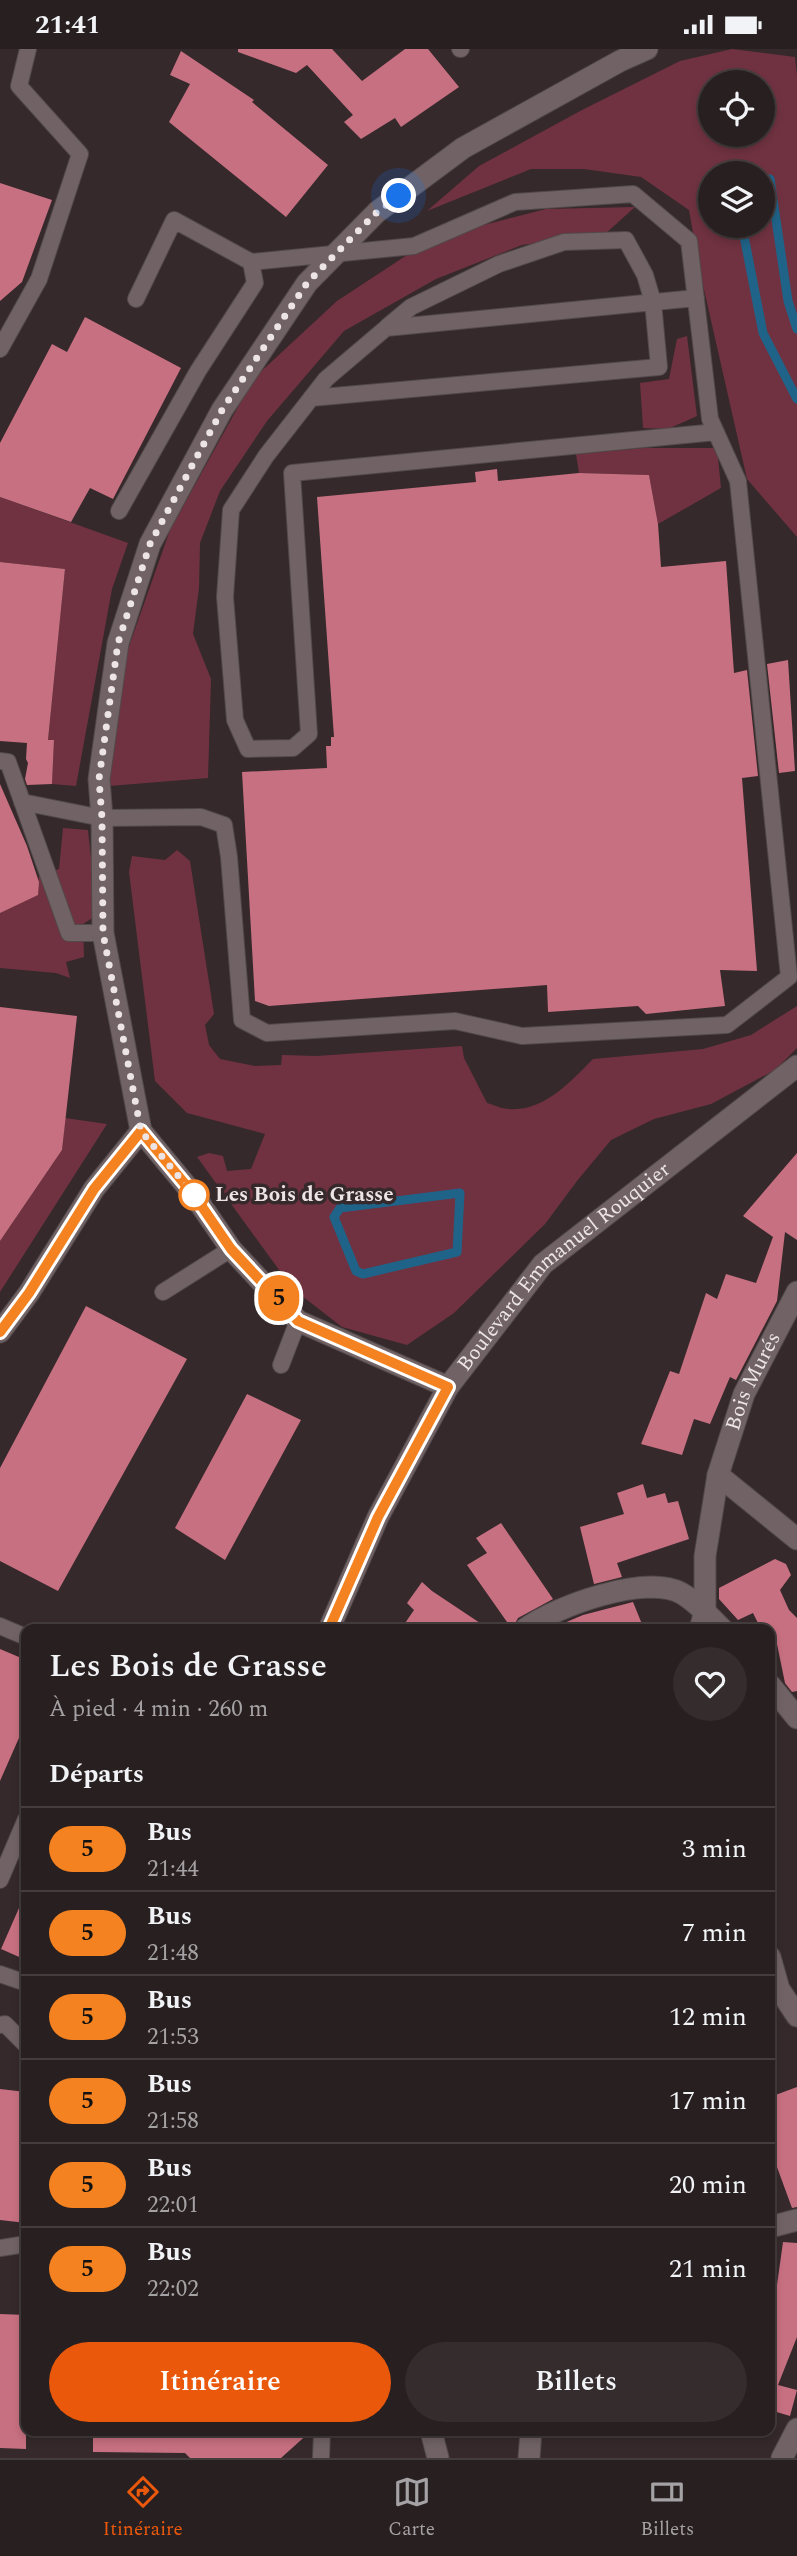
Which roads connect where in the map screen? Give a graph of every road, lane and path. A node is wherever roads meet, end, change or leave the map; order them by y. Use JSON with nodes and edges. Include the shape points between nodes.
{"nodes":[{"id":1,"x":28,"y":49,"type":"edge"},
{"id":2,"x":647,"y":49,"type":"edge"},
{"id":3,"x":335,"y":254,"type":"junction"},
{"id":4,"x":251,"y":262,"type":"junction"},
{"id":5,"x":696,"y":298,"type":"junction"},
{"id":6,"x":136,"y":299,"type":"dead end"},
{"id":7,"x":653,"y":302,"type":"junction"},
{"id":8,"x":386,"y":328,"type":"junction"},
{"id":9,"x":0,"y":349,"type":"edge"},
{"id":10,"x":311,"y":398,"type":"junction"},
{"id":11,"x":716,"y":432,"type":"junction"},
{"id":12,"x":119,"y":512,"type":"dead end"},
{"id":13,"x":0,"y":761,"type":"edge"},
{"id":14,"x":22,"y":802,"type":"junction"},
{"id":15,"x":102,"y":818,"type":"junction"},
{"id":16,"x":103,"y":933,"type":"junction"},
{"id":17,"x":797,"y":1066,"type":"edge"},
{"id":18,"x":141,"y":1131,"type":"junction"},
{"id":19,"x":231,"y":1249,"type":"junction"},
{"id":20,"x":163,"y":1292,"type":"dead end"},
{"id":21,"x":797,"y":1292,"type":"edge"},
{"id":22,"x":298,"y":1321,"type":"junction"},
{"id":23,"x":0,"y":1332,"type":"edge"},
{"id":24,"x":281,"y":1365,"type":"dead end"},
{"id":25,"x":448,"y":1387,"type":"junction"},
{"id":26,"x":718,"y":1475,"type":"junction"},
{"id":27,"x":797,"y":1539,"type":"edge"},
{"id":28,"x":702,"y":1620,"type":"edge"},
{"id":29,"x":331,"y":1624,"type":"edge"},
{"id":30,"x":535,"y":1624,"type":"edge"},
{"id":31,"x":0,"y":1626,"type":"edge"},
{"id":32,"x":21,"y":1635,"type":"edge"},
{"id":33,"x":775,"y":1691,"type":"edge"},
{"id":34,"x":797,"y":1718,"type":"edge"},
{"id":35,"x":21,"y":1831,"type":"edge"},
{"id":36,"x":0,"y":1880,"type":"edge"},
{"id":37,"x":0,"y":1974,"type":"edge"},
{"id":38,"x":775,"y":1975,"type":"edge"},
{"id":39,"x":21,"y":1981,"type":"edge"},
{"id":40,"x":797,"y":2016,"type":"edge"},
{"id":41,"x":0,"y":2025,"type":"edge"},
{"id":42,"x":21,"y":2040,"type":"edge"},
{"id":43,"x":797,"y":2220,"type":"edge"},
{"id":44,"x":775,"y":2226,"type":"edge"},
{"id":45,"x":21,"y":2245,"type":"edge"},
{"id":46,"x":0,"y":2248,"type":"edge"},
{"id":47,"x":797,"y":2429,"type":"edge"},
{"id":48,"x":322,"y":2436,"type":"edge"},
{"id":49,"x":432,"y":2436,"type":"edge"},
{"id":50,"x":531,"y":2436,"type":"edge"},
{"id":51,"x":321,"y":2458,"type":"edge"},
{"id":52,"x":438,"y":2458,"type":"edge"},
{"id":53,"x":529,"y":2458,"type":"edge"},
{"id":54,"x":782,"y":2458,"type":"edge"}],
"edges":[{"from":1,"to":9,"type":"lane","via":[[19,86],[80,154],[39,279]]},
{"from":2,"to":3,"type":"street","via":[[463,148],[377,212]]},
{"from":3,"to":4,"type":"lane"},
{"from":3,"to":5,"type":"lane","via":[[414,246],[515,202],[633,194],[689,241]]},
{"from":3,"to":15,"type":"street","via":[[307,283],[222,410],[150,544],[118,643],[99,779]]},
{"from":4,"to":6,"type":"lane","via":[[174,220]]},
{"from":4,"to":12,"type":"lane","via":[[255,283],[198,371]]},
{"from":5,"to":7,"type":"lane"},
{"from":5,"to":11,"type":"lane","via":[[710,419]]},
{"from":7,"to":8,"type":"lane"},
{"from":7,"to":8,"type":"lane","via":[[626,240],[564,242],[499,264],[411,307]]},
{"from":7,"to":10,"type":"lane","via":[[659,367]]},
{"from":8,"to":10,"type":"lane","via":[[326,379]]},
{"from":10,"to":11,"type":"lane","via":[[231,510],[225,597],[235,720],[248,749],[293,748],[309,734],[292,473]]},
{"from":11,"to":15,"type":"lane","via":[[738,481],[789,977],[727,1025],[522,1036],[454,1021],[267,1033],[242,1020],[224,825],[201,817]]},
{"from":13,"to":14,"type":"lane","via":[[8,762]]},
{"from":14,"to":15,"type":"lane"},
{"from":14,"to":16,"type":"lane","via":[[69,933]]},
{"from":15,"to":16,"type":"street"},
{"from":16,"to":18,"type":"street"},
{"from":17,"to":25,"type":"street","name":"Boulevard Emmanuel Rouquier","via":[[543,1264]]},
{"from":18,"to":19,"type":"street"},
{"from":18,"to":23,"type":"street","via":[[94,1189]]},
{"from":19,"to":20,"type":"lane"},
{"from":19,"to":22,"type":"street"},
{"from":21,"to":26,"type":"street","name":"Bois Murés","via":[[744,1394]]},
{"from":22,"to":24,"type":"lane"},
{"from":22,"to":25,"type":"street"},
{"from":25,"to":29,"type":"street","name":"Boulevard Emmanuel Rouquier","via":[[378,1517]]},
{"from":26,"to":27,"type":"street"},
{"from":26,"to":28,"type":"street","name":"Bois Murés","via":[[705,1556]]},
{"from":28,"to":30,"type":"street","via":[[679,1592],[648,1586],[575,1604]]},
{"from":31,"to":32,"type":"lane"},
{"from":33,"to":34,"type":"street"},
{"from":35,"to":36,"type":"lane"},
{"from":37,"to":39,"type":"lane"},
{"from":38,"to":40,"type":"street"},
{"from":41,"to":42,"type":"lane","via":[[5,2024]]},
{"from":43,"to":44,"type":"street"},
{"from":45,"to":46,"type":"lane"},
{"from":47,"to":54,"type":"street"},
{"from":48,"to":51,"type":"lane"},
{"from":49,"to":52,"type":"street"},
{"from":50,"to":53,"type":"street"}]}
